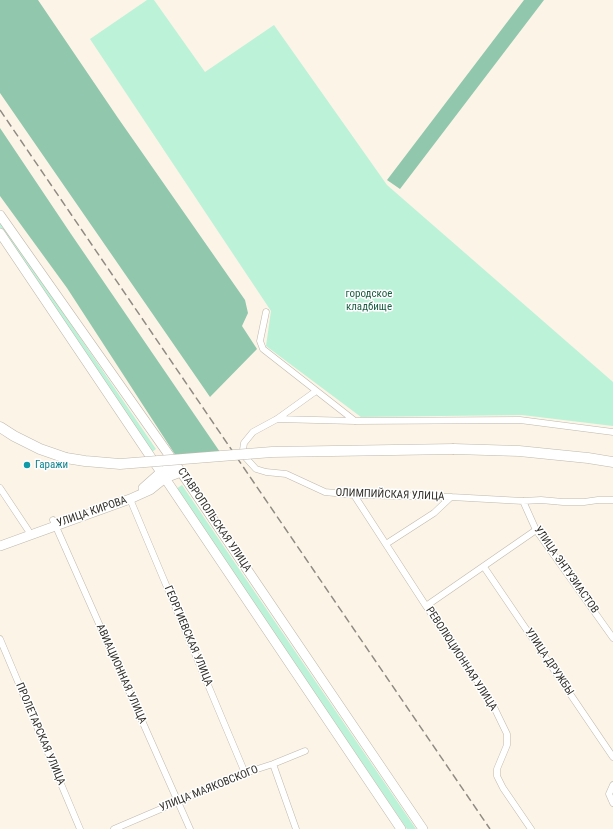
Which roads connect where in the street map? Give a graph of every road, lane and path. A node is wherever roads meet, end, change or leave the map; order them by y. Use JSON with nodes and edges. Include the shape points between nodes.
{"nodes":[{"id":1,"x":0,"y":215,"type":"edge"},
{"id":2,"x":0,"y":233,"type":"edge"},
{"id":3,"x":266,"y":312,"type":"dead end"},
{"id":4,"x":316,"y":391,"type":"junction"},
{"id":5,"x":277,"y":419,"type":"junction"},
{"id":6,"x":354,"y":421,"type":"junction"},
{"id":7,"x":0,"y":427,"type":"edge"},
{"id":8,"x":613,"y":432,"type":"edge"},
{"id":9,"x":613,"y":462,"type":"edge"},
{"id":10,"x":178,"y":469,"type":"junction"},
{"id":11,"x":163,"y":475,"type":"junction"},
{"id":12,"x":0,"y":488,"type":"edge"},
{"id":13,"x":354,"y":495,"type":"junction"},
{"id":14,"x":451,"y":497,"type":"junction"},
{"id":15,"x":130,"y":499,"type":"junction"},
{"id":16,"x":523,"y":501,"type":"junction"},
{"id":17,"x":612,"y":501,"type":"edge"},
{"id":18,"x":54,"y":522,"type":"junction"},
{"id":19,"x":28,"y":530,"type":"junction"},
{"id":20,"x":536,"y":530,"type":"junction"},
{"id":21,"x":0,"y":540,"type":"edge"},
{"id":22,"x":386,"y":544,"type":"junction"},
{"id":23,"x":0,"y":546,"type":"edge"},
{"id":24,"x":484,"y":567,"type":"junction"},
{"id":25,"x":426,"y":606,"type":"junction"},
{"id":26,"x":613,"y":638,"type":"edge"},
{"id":27,"x":0,"y":639,"type":"edge"},
{"id":28,"x":305,"y":751,"type":"dead end"},
{"id":29,"x":613,"y":757,"type":"edge"},
{"id":30,"x":273,"y":764,"type":"junction"},
{"id":31,"x":245,"y":772,"type":"junction"},
{"id":32,"x":613,"y":785,"type":"edge"},
{"id":33,"x":178,"y":801,"type":"junction"},
{"id":34,"x":613,"y":803,"type":"edge"},
{"id":35,"x":80,"y":829,"type":"edge"},
{"id":36,"x":114,"y":829,"type":"edge"},
{"id":37,"x":190,"y":829,"type":"edge"},
{"id":38,"x":296,"y":829,"type":"edge"},
{"id":39,"x":401,"y":829,"type":"edge"},
{"id":40,"x":423,"y":829,"type":"edge"},
{"id":41,"x":530,"y":829,"type":"edge"}],
"edges":[{"from":1,"to":10,"type":"main road","name":"СТАВРОПОЛЬСКАЯ УЛИЦА"},
{"from":2,"to":11,"type":"main road","name":"СТАВРОПОЛЬСКАЯ УЛИЦА"},
{"from":3,"to":4,"type":"street","via":[[260,341],[263,349]]},
{"from":4,"to":5,"type":"street"},
{"from":4,"to":6,"type":"street"},
{"from":5,"to":6,"type":"street"},
{"from":5,"to":13,"type":"street","name":"ОЛИМПИЙСКАЯ УЛИЦА","via":[[253,432],[244,443],[246,458],[256,469],[286,474],[325,492]]},
{"from":6,"to":8,"type":"street","via":[[520,420]]},
{"from":7,"to":9,"type":"main road","bridge":true,"via":[[40,449],[66,458],[120,464],[272,452],[454,449],[519,451]]},
{"from":10,"to":11,"type":"main road","name":"УЛИЦА КИРОВА"},
{"from":10,"to":40,"type":"main road","name":"СТАВРОПОЛЬСКАЯ УЛИЦА"},
{"from":11,"to":15,"type":"main road","name":"УЛИЦА КИРОВА","via":[[150,490]]},
{"from":11,"to":18,"type":"main road","name":"УЛИЦА КИРОВА","via":[[145,488]]},
{"from":11,"to":39,"type":"main road","name":"СТАВРОПОЛЬСКАЯ УЛИЦА"},
{"from":12,"to":19,"type":"street"},
{"from":13,"to":14,"type":"street","name":"ОЛИМПИЙСКАЯ УЛИЦА"},
{"from":13,"to":22,"type":"street","name":"РЕВОЛЮЦИОННАЯ УЛИЦА"},
{"from":14,"to":16,"type":"street","name":"ОЛИМПИЙСКАЯ УЛИЦА"},
{"from":14,"to":22,"type":"street","name":"ОЛИМПИЙСКАЯ УЛИЦА","via":[[434,513]]},
{"from":15,"to":18,"type":"main road","name":"УЛИЦА КИРОВА"},
{"from":15,"to":31,"type":"street","name":"ГЕОРГИЕВСКАЯ УЛИЦА"},
{"from":16,"to":17,"type":"street","name":"ОЛИМПИЙСКАЯ УЛИЦА"},
{"from":16,"to":20,"type":"street","name":"УЛИЦА ЭНТУЗИАСТОВ"},
{"from":18,"to":19,"type":"main road","name":"УЛИЦА КИРОВА"},
{"from":18,"to":23,"type":"main road","name":"УЛИЦА КИРОВА"},
{"from":18,"to":33,"type":"street","name":"АВИАЦИОННАЯ УЛИЦА"},
{"from":19,"to":21,"type":"main road","name":"УЛИЦА КИРОВА"},
{"from":20,"to":24,"type":"street"},
{"from":20,"to":26,"type":"street","name":"УЛИЦА ЭНТУЗИАСТОВ"},
{"from":22,"to":25,"type":"street","name":"РЕВОЛЮЦИОННАЯ УЛИЦА"},
{"from":24,"to":25,"type":"street"},
{"from":24,"to":29,"type":"street","name":"УЛИЦА ДРУЖБЫ"},
{"from":25,"to":41,"type":"street","name":"РЕВОЛЮЦИОННАЯ УЛИЦА","via":[[491,702],[507,734],[507,745],[497,769],[497,776]]},
{"from":27,"to":35,"type":"street","name":"ПРОЛЕТАРСКАЯ УЛИЦА"},
{"from":28,"to":30,"type":"street","name":"УЛИЦА МАЯКОВСКОГО"},
{"from":30,"to":31,"type":"street","name":"УЛИЦА МАЯКОВСКОГО"},
{"from":30,"to":38,"type":"street"},
{"from":31,"to":33,"type":"street","name":"УЛИЦА МАЯКОВСКОГО"},
{"from":32,"to":34,"type":"street","via":[[609,794]]},
{"from":33,"to":36,"type":"street","name":"УЛИЦА МАЯКОВСКОГО"},
{"from":33,"to":37,"type":"street","name":"АВИАЦИОННАЯ УЛИЦА"}]}
